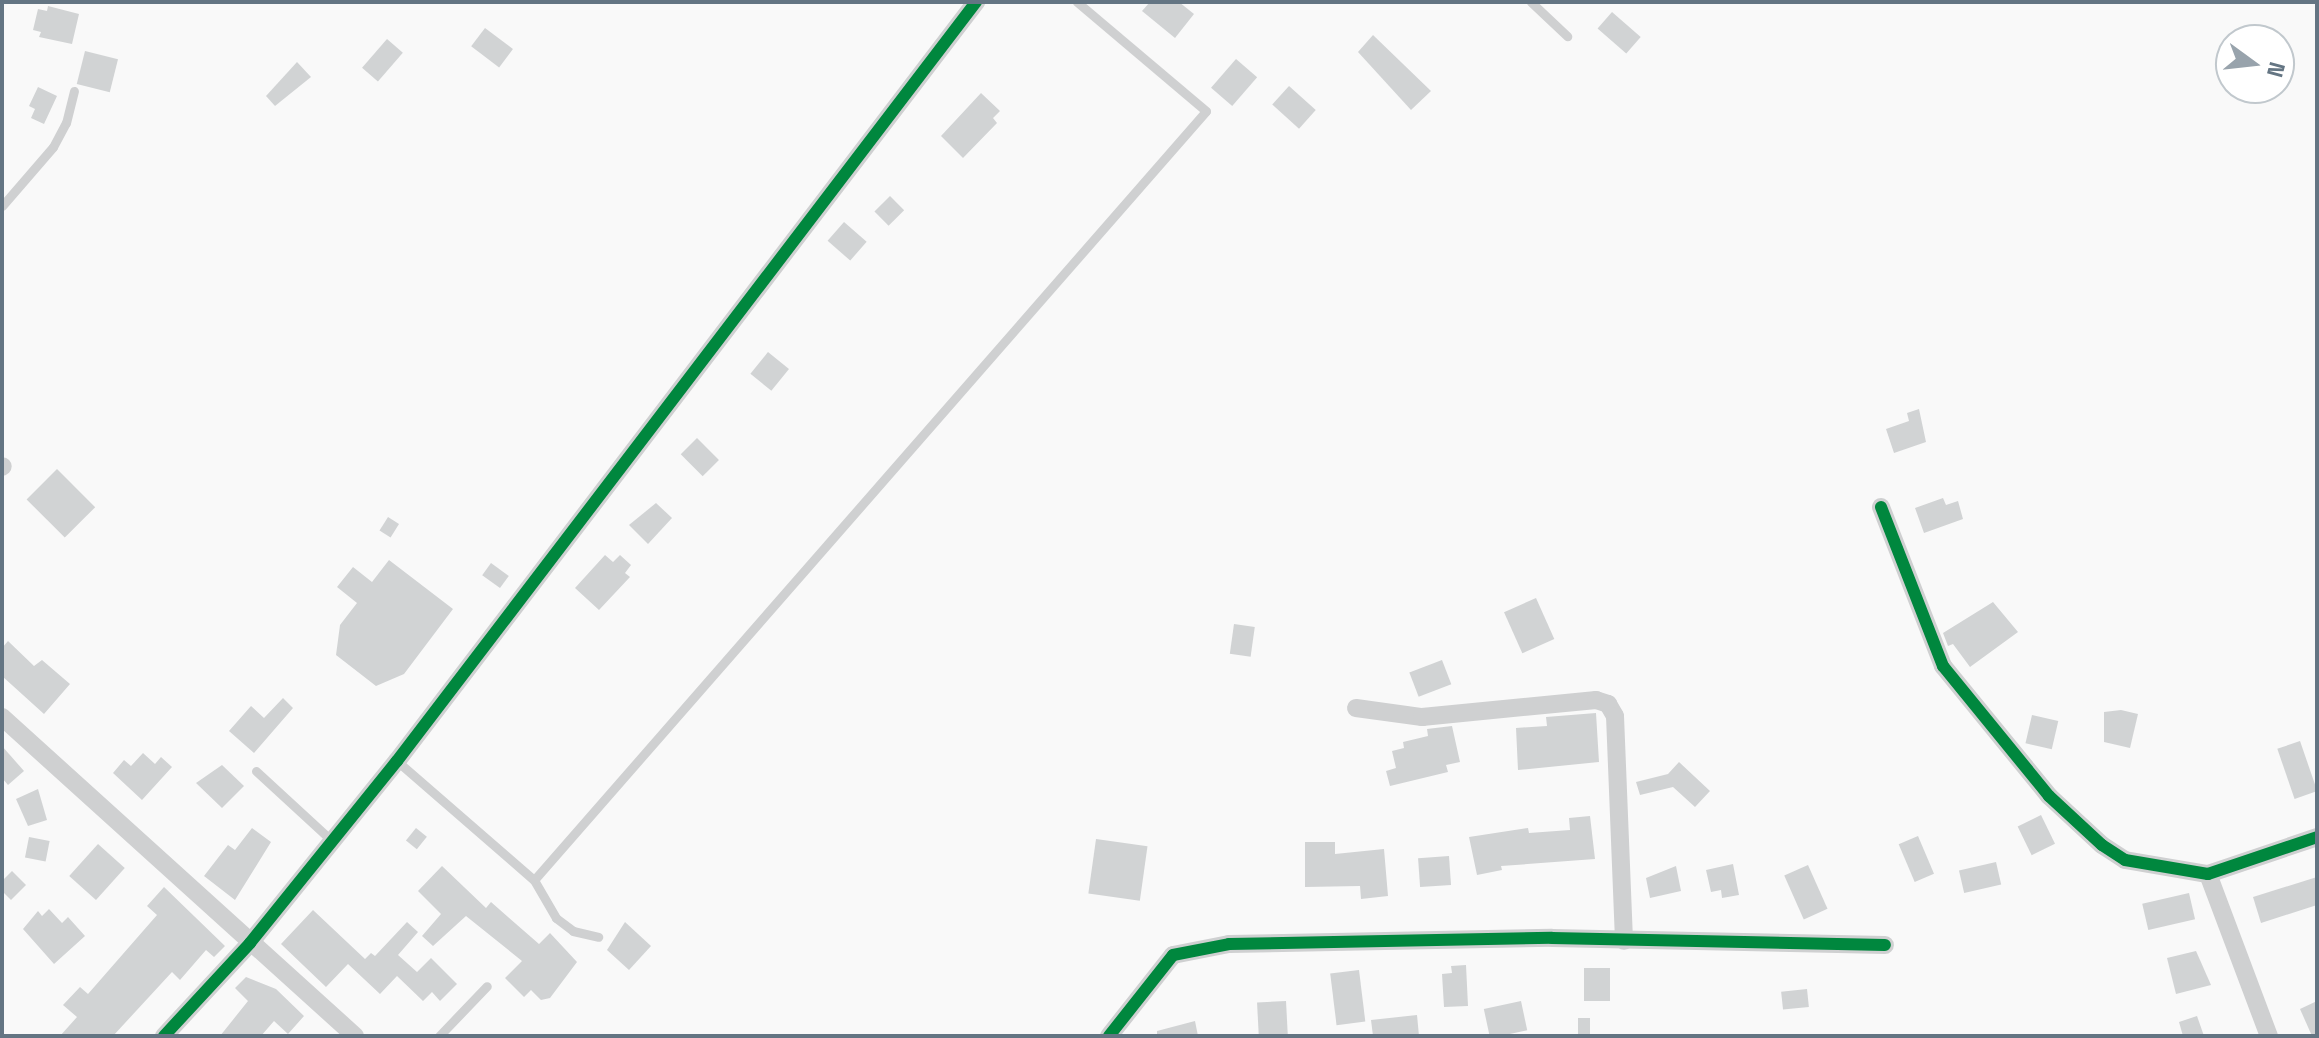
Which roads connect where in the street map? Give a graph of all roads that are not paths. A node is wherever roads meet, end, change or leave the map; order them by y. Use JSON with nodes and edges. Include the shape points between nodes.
{"nodes":[{"id":1,"x":976,"y":2,"type":"edge"},
{"id":2,"x":1077,"y":2,"type":"edge"},
{"id":3,"x":1531,"y":2,"type":"edge"},
{"id":4,"x":1567,"y":36,"type":"dead end"},
{"id":5,"x":74,"y":91,"type":"dead end"},
{"id":6,"x":2,"y":206,"type":"edge"},
{"id":7,"x":1881,"y":507,"type":"dead end"},
{"id":8,"x":1356,"y":708,"type":"dead end"},
{"id":9,"x":2,"y":717,"type":"edge"},
{"id":10,"x":397,"y":761,"type":"junction"},
{"id":11,"x":256,"y":771,"type":"dead end"},
{"id":12,"x":2317,"y":837,"type":"edge"},
{"id":13,"x":332,"y":841,"type":"junction"},
{"id":14,"x":2208,"y":874,"type":"junction"},
{"id":15,"x":534,"y":880,"type":"junction"},
{"id":16,"x":598,"y":937,"type":"dead end"},
{"id":17,"x":1624,"y":941,"type":"junction"},
{"id":18,"x":250,"y":943,"type":"junction"},
{"id":19,"x":1885,"y":945,"type":"dead end"},
{"id":20,"x":487,"y":986,"type":"dead end"},
{"id":21,"x":164,"y":1036,"type":"edge"},
{"id":22,"x":355,"y":1036,"type":"edge"},
{"id":23,"x":439,"y":1036,"type":"edge"},
{"id":24,"x":1109,"y":1036,"type":"edge"},
{"id":25,"x":2269,"y":1036,"type":"edge"}],
"edges":[{"from":1,"to":10,"type":"street"},
{"from":2,"to":15,"type":"lane","via":[[1206,111]]},
{"from":3,"to":4,"type":"lane"},
{"from":5,"to":6,"type":"lane","via":[[53,147]]},
{"from":7,"to":14,"type":"street","via":[[1943,666],[2049,796],[2125,860]]},
{"from":8,"to":17,"type":"street","via":[[1422,717],[1584,701],[1608,704],[1615,716]]},
{"from":9,"to":18,"type":"street"},
{"from":10,"to":13,"type":"street"},
{"from":10,"to":15,"type":"lane"},
{"from":11,"to":13,"type":"lane"},
{"from":12,"to":14,"type":"street"},
{"from":13,"to":18,"type":"street"},
{"from":14,"to":25,"type":"street"},
{"from":15,"to":16,"type":"lane","via":[[556,918],[573,931]]},
{"from":17,"to":19,"type":"street"},
{"from":17,"to":24,"type":"street","via":[[1229,944],[1188,949],[1173,955]]},
{"from":18,"to":21,"type":"street"},
{"from":18,"to":22,"type":"street"},
{"from":20,"to":23,"type":"lane"}]}
